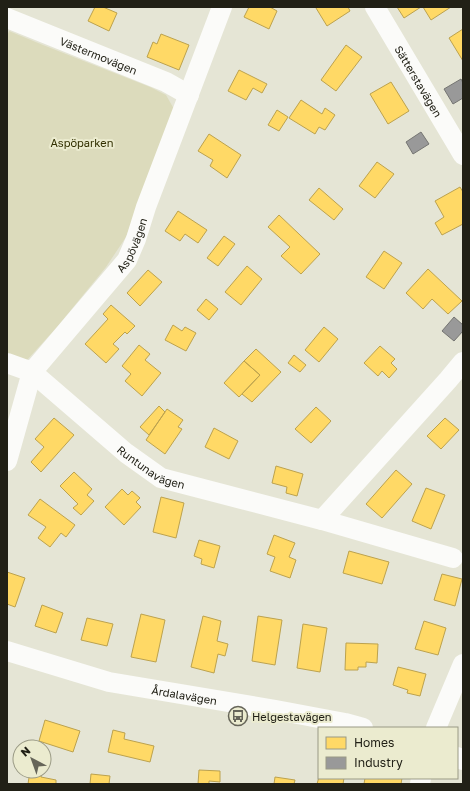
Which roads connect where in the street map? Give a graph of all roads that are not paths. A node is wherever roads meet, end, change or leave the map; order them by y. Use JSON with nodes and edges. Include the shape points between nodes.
{"nodes":[{"id":1,"x":222,"y":7,"type":"edge"},
{"id":2,"x":375,"y":7,"type":"edge"},
{"id":3,"x":7,"y":18,"type":"edge"},
{"id":4,"x":189,"y":94,"type":"junction"},
{"id":5,"x":463,"y":155,"type":"edge"},
{"id":6,"x":463,"y":362,"type":"edge"},
{"id":7,"x":7,"y":363,"type":"edge"},
{"id":8,"x":32,"y":372,"type":"junction"},
{"id":9,"x":7,"y":461,"type":"edge"},
{"id":10,"x":322,"y":520,"type":"junction"},
{"id":11,"x":453,"y":558,"type":"dead end"},
{"id":12,"x":7,"y":651,"type":"edge"},
{"id":13,"x":463,"y":664,"type":"edge"},
{"id":14,"x":361,"y":727,"type":"edge"},
{"id":15,"x":436,"y":727,"type":"edge"}],
"edges":[{"from":1,"to":4,"type":"street","name":"Aspövägen"},
{"from":2,"to":5,"type":"street","name":"Sätterstavägen"},
{"from":3,"to":4,"type":"street","name":"Västermovägen","via":[[166,82]]},
{"from":4,"to":8,"type":"street","name":"Aspövägen","via":[[127,260]]},
{"from":6,"to":10,"type":"street"},
{"from":7,"to":8,"type":"street","name":"Runtunavägen"},
{"from":8,"to":9,"type":"street","name":"Aspövägen"},
{"from":8,"to":10,"type":"street","name":"Runtunavägen","via":[[126,453],[161,478]]},
{"from":10,"to":11,"type":"street","name":"Runtunavägen"},
{"from":12,"to":14,"type":"street","name":"Årdalavägen","via":[[109,682],[345,722]]},
{"from":13,"to":15,"type":"street"}]}
